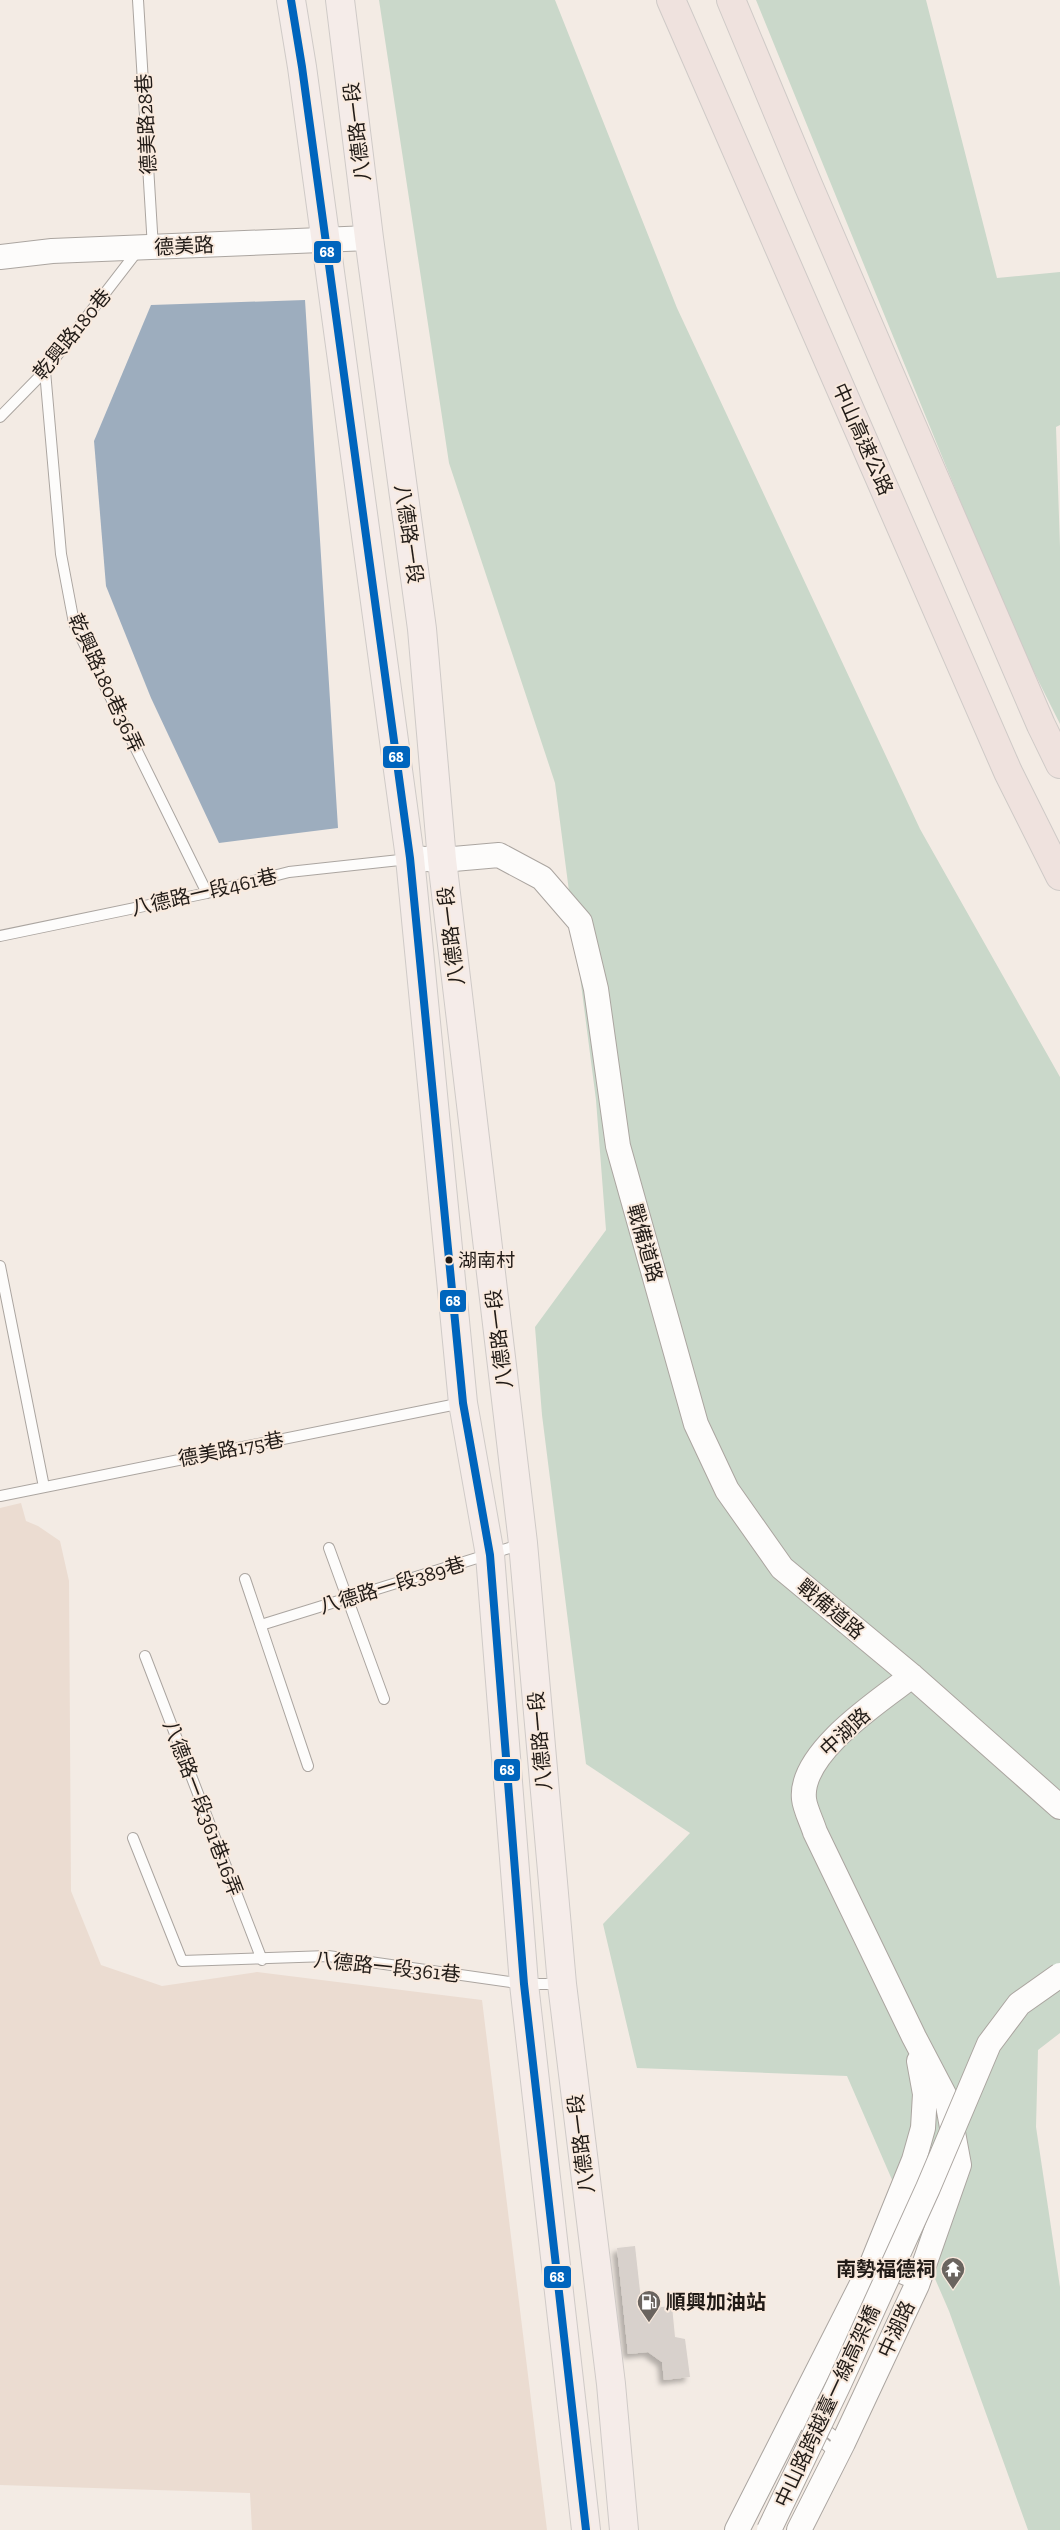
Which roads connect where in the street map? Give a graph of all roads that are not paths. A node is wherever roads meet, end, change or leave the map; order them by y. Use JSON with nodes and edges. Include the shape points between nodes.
{"nodes":[{"id":1,"x":138,"y":0,"type":"edge"},
{"id":2,"x":291,"y":0,"type":"edge"},
{"id":3,"x":340,"y":0,"type":"edge"},
{"id":4,"x":671,"y":0,"type":"edge"},
{"id":5,"x":731,"y":0,"type":"edge"},
{"id":6,"x":369,"y":238,"type":"junction"},
{"id":7,"x":325,"y":240,"type":"junction"},
{"id":8,"x":147,"y":248,"type":"junction"},
{"id":9,"x":0,"y":257,"type":"edge"},
{"id":10,"x":45,"y":371,"type":"junction"},
{"id":11,"x":0,"y":418,"type":"edge"},
{"id":12,"x":1060,"y":764,"type":"edge"},
{"id":13,"x":410,"y":858,"type":"junction"},
{"id":14,"x":442,"y":860,"type":"junction"},
{"id":15,"x":1060,"y":876,"type":"edge"},
{"id":16,"x":206,"y":893,"type":"junction"},
{"id":17,"x":0,"y":936,"type":"edge"},
{"id":18,"x":0,"y":1266,"type":"edge"},
{"id":19,"x":463,"y":1403,"type":"junction"},
{"id":20,"x":44,"y":1487,"type":"junction"},
{"id":21,"x":0,"y":1496,"type":"edge"},
{"id":22,"x":523,"y":1543,"type":"junction"},
{"id":23,"x":329,"y":1548,"type":"dead end"},
{"id":24,"x":490,"y":1555,"type":"junction"},
{"id":25,"x":245,"y":1579,"type":"dead end"},
{"id":26,"x":346,"y":1599,"type":"junction"},
{"id":27,"x":261,"y":1626,"type":"junction"},
{"id":28,"x":144,"y":1656,"type":"dead end"},
{"id":29,"x":912,"y":1676,"type":"junction"},
{"id":30,"x":384,"y":1699,"type":"dead end"},
{"id":31,"x":308,"y":1766,"type":"dead end"},
{"id":32,"x":1060,"y":1807,"type":"edge"},
{"id":33,"x":133,"y":1838,"type":"dead end"},
{"id":34,"x":262,"y":1960,"type":"junction"},
{"id":35,"x":1060,"y":1975,"type":"edge"},
{"id":36,"x":524,"y":1984,"type":"junction"},
{"id":37,"x":562,"y":1984,"type":"junction"},
{"id":38,"x":914,"y":2037,"type":"junction"},
{"id":39,"x":869,"y":2270,"type":"junction"},
{"id":40,"x":906,"y":2290,"type":"junction"},
{"id":41,"x":796,"y":2412,"type":"junction"},
{"id":42,"x":840,"y":2449,"type":"junction"},
{"id":43,"x":586,"y":2530,"type":"edge"},
{"id":44,"x":624,"y":2530,"type":"edge"},
{"id":45,"x":737,"y":2530,"type":"edge"},
{"id":46,"x":770,"y":2530,"type":"edge"},
{"id":47,"x":799,"y":2530,"type":"edge"}],
"edges":[{"from":1,"to":8,"type":"lane","name":"德美路28巷"},
{"from":2,"to":7,"type":"main road","name":"八德路一段"},
{"from":3,"to":6,"type":"main road","name":"八德路一段"},
{"from":4,"to":15,"type":"highway","name":"中山高速公路","via":[[1004,763]]},
{"from":5,"to":12,"type":"highway"},
{"from":6,"to":7,"type":"street","name":"德美路"},
{"from":6,"to":14,"type":"main road","name":"八德路一段","via":[[422,629]]},
{"from":7,"to":8,"type":"street","name":"德美路"},
{"from":7,"to":13,"type":"main road","name":"八德路一段"},
{"from":8,"to":9,"type":"street","name":"德美路","via":[[52,251]]},
{"from":8,"to":10,"type":"lane","name":"乾興路180巷"},
{"from":10,"to":11,"type":"lane","name":"乾興路180巷"},
{"from":10,"to":16,"type":"lane","name":"乾興路180巷36弄","via":[[61,554],[74,623]]},
{"from":13,"to":14,"type":"street","name":"戰備道路"},
{"from":13,"to":16,"type":"lane","name":"八德路一段461巷","via":[[288,872]]},
{"from":13,"to":19,"type":"main road","name":"八德路一段"},
{"from":14,"to":22,"type":"main road","name":"八德路一段"},
{"from":14,"to":29,"type":"street","name":"戰備道路","via":[[498,855],[542,878],[580,922],[596,989],[618,1146],[696,1424],[727,1490],[782,1568]]},
{"from":16,"to":17,"type":"lane","name":"八德路一段461巷"},
{"from":18,"to":20,"type":"lane"},
{"from":19,"to":20,"type":"lane","name":"德美路175巷"},
{"from":19,"to":24,"type":"main road","name":"八德路一段"},
{"from":20,"to":21,"type":"lane","name":"德美路175巷"},
{"from":22,"to":24,"type":"lane","name":"八德路一段389巷"},
{"from":22,"to":37,"type":"main road","name":"八德路一段"},
{"from":23,"to":26,"type":"lane"},
{"from":24,"to":26,"type":"lane","name":"八德路一段389巷"},
{"from":24,"to":36,"type":"main road","name":"八德路一段"},
{"from":25,"to":27,"type":"lane"},
{"from":26,"to":27,"type":"lane","name":"八德路一段389巷"},
{"from":26,"to":30,"type":"lane"},
{"from":27,"to":31,"type":"lane"},
{"from":28,"to":34,"type":"lane","name":"八德路一段361巷16弄"},
{"from":29,"to":32,"type":"street"},
{"from":29,"to":38,"type":"street","name":"中湖路","via":[[829,1743],[810,1768],[803,1798],[815,1832]]},
{"from":33,"to":34,"type":"lane","name":"八德路一段361巷","via":[[182,1961]]},
{"from":34,"to":36,"type":"lane","name":"八德路一段361巷","via":[[328,1956]]},
{"from":35,"to":46,"type":"street","name":"中山路跨越臺一線高架橋","bridge":true,"via":[[1019,2004],[989,2044],[855,2348]]},
{"from":36,"to":37,"type":"lane","name":"八德路一段361巷"},
{"from":36,"to":43,"type":"main road","name":"八德路一段"},
{"from":37,"to":44,"type":"main road","name":"八德路一段","via":[[611,2384]]},
{"from":38,"to":39,"type":"street","name":"中湖路","via":[[925,2094],[923,2128],[914,2160]]},
{"from":38,"to":40,"type":"street","name":"中湖路","via":[[947,2100],[959,2166]]},
{"from":39,"to":40,"type":"lane"},
{"from":39,"to":40,"type":"lane"},
{"from":39,"to":41,"type":"street","name":"中湖路"},
{"from":40,"to":42,"type":"street","name":"中湖路"},
{"from":41,"to":42,"type":"lane"},
{"from":41,"to":45,"type":"street","name":"中湖路"},
{"from":42,"to":47,"type":"street","name":"中湖路"}]}
